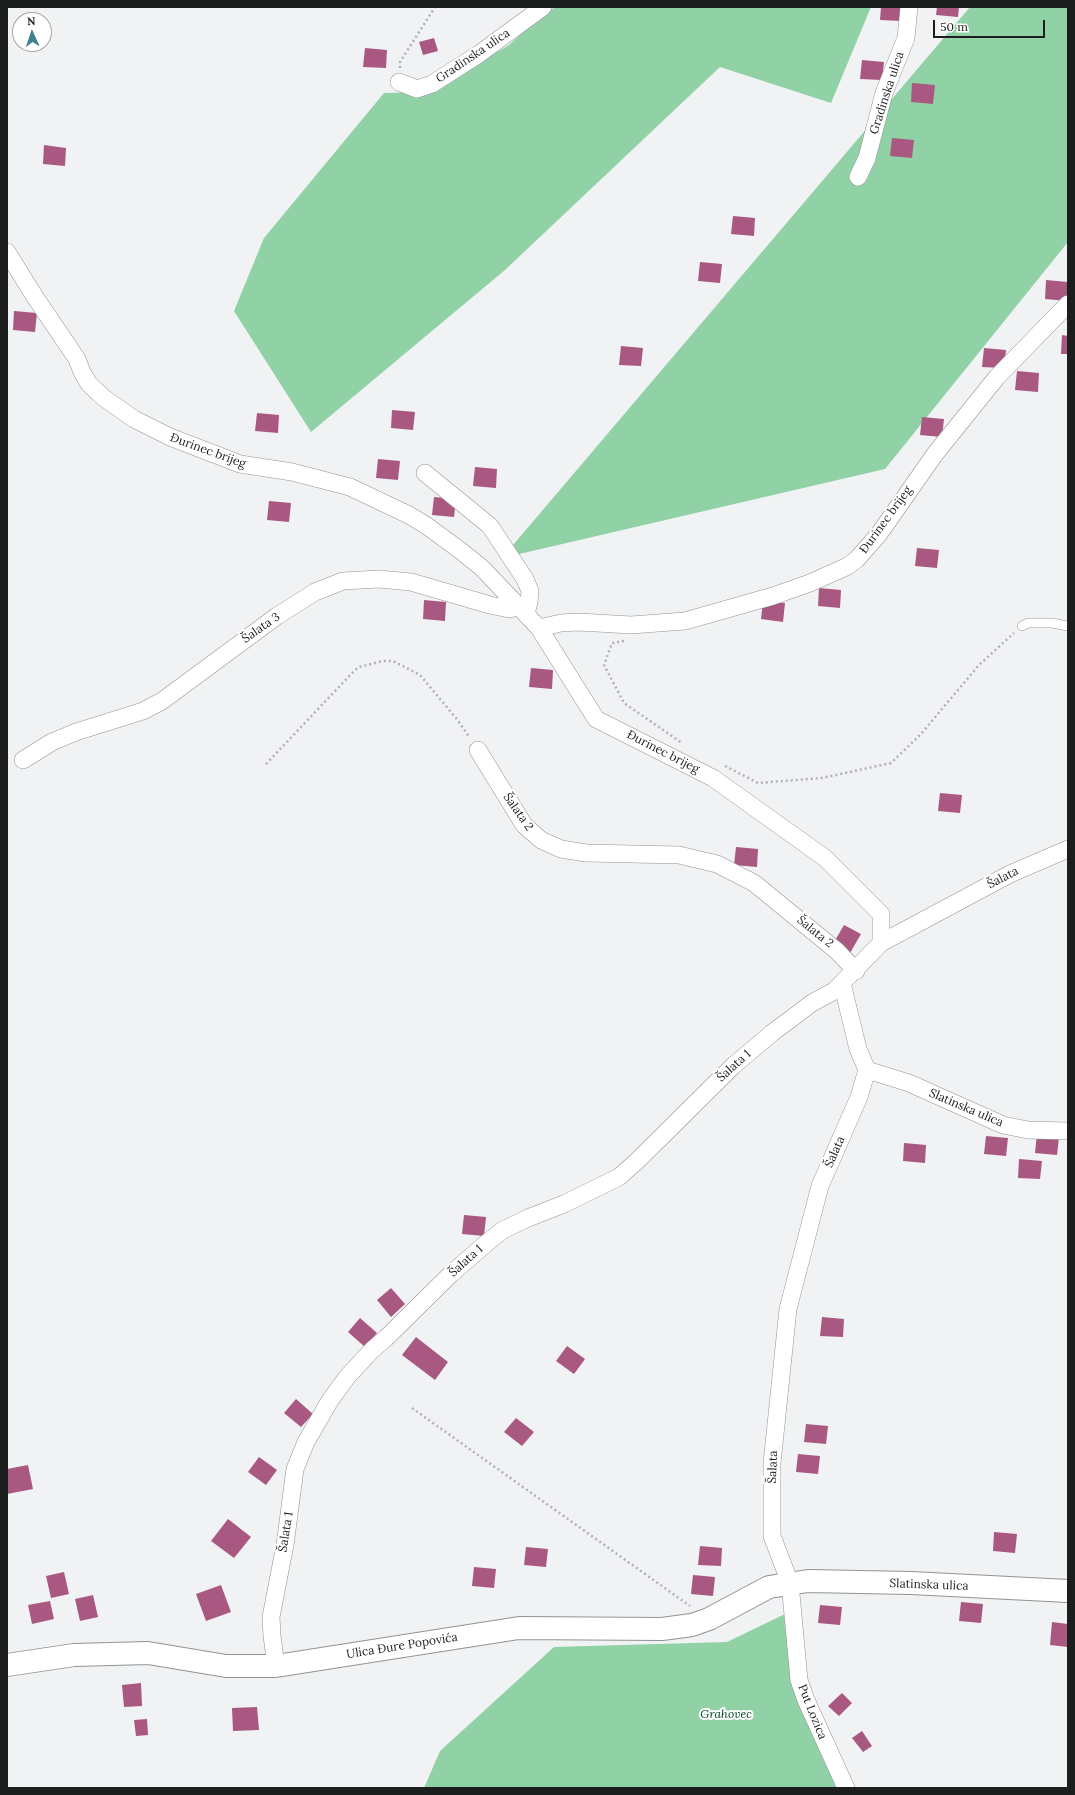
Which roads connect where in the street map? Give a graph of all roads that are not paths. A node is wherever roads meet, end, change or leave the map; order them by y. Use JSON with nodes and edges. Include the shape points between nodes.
{"nodes":[{"id":1,"x":543,"y":7,"type":"edge"},
{"id":2,"x":909,"y":7,"type":"edge"},
{"id":3,"x":399,"y":82,"type":"road end"},
{"id":4,"x":858,"y":177,"type":"dead end"},
{"id":5,"x":7,"y":252,"type":"edge"},
{"id":6,"x":1068,"y":304,"type":"edge"},
{"id":7,"x":424,"y":473,"type":"dead end"},
{"id":8,"x":523,"y":610,"type":"junction"},
{"id":9,"x":1022,"y":626,"type":"road end"},
{"id":10,"x":1068,"y":626,"type":"edge"},
{"id":11,"x":539,"y":628,"type":"junction"},
{"id":12,"x":478,"y":750,"type":"road end"},
{"id":13,"x":23,"y":760,"type":"dead end"},
{"id":14,"x":1068,"y":849,"type":"edge"},
{"id":15,"x":880,"y":943,"type":"junction"},
{"id":16,"x":856,"y":970,"type":"junction"},
{"id":17,"x":842,"y":983,"type":"junction"},
{"id":18,"x":867,"y":1070,"type":"junction"},
{"id":19,"x":1068,"y":1131,"type":"edge"},
{"id":20,"x":790,"y":1583,"type":"junction"},
{"id":21,"x":1068,"y":1591,"type":"edge"},
{"id":22,"x":7,"y":1665,"type":"edge"},
{"id":23,"x":276,"y":1666,"type":"junction"},
{"id":24,"x":846,"y":1788,"type":"edge"}],
"edges":[{"from":1,"to":3,"type":"street","name":"Gradinska ulica","via":[[480,54],[432,84],[417,89]]},
{"from":2,"to":4,"type":"street","name":"Gradinska ulica","via":[[906,38],[884,93],[867,158]]},
{"from":5,"to":8,"type":"street","name":"Đurinec brijeg","via":[[77,359],[90,384],[104,398],[134,419],[170,438],[240,464],[292,472],[350,487],[409,515],[461,551]]},
{"from":6,"to":11,"type":"street","name":"Đurinec brijeg","via":[[997,377],[935,454],[879,534],[848,566],[773,596],[685,621],[631,624],[579,622]]},
{"from":7,"to":8,"type":"street","via":[[490,526],[525,579],[530,591],[530,602]]},
{"from":8,"to":11,"type":"street","name":"Đurinec brijeg"},
{"from":8,"to":13,"type":"street","name":"Šalata 3","via":[[490,605],[411,582],[379,579],[343,581],[314,592],[277,616],[162,701],[142,711],[52,742]]},
{"from":9,"to":10,"type":"lane","via":[[1028,623],[1052,623]]},
{"from":11,"to":15,"type":"street","name":"Đurinec brijeg","via":[[596,719],[713,778],[825,858],[881,914]]},
{"from":12,"to":16,"type":"street","name":"Šalata 2","via":[[524,825],[541,840],[561,849],[586,853],[679,855],[717,864],[754,883],[837,951]]},
{"from":14,"to":15,"type":"street","name":"Šalata","via":[[1010,874]]},
{"from":15,"to":16,"type":"street","name":"Šalata"},
{"from":16,"to":17,"type":"street","name":"Šalata"},
{"from":17,"to":18,"type":"street","via":[[858,1049]]},
{"from":17,"to":23,"type":"street","name":"Šalata 1","via":[[772,1033],[732,1066],[619,1177],[503,1230],[489,1241],[451,1274],[347,1377],[306,1442],[295,1469],[285,1545],[271,1617]]},
{"from":18,"to":19,"type":"street","name":"Slatinska ulica","via":[[909,1083],[1002,1125],[1028,1130]]},
{"from":18,"to":20,"type":"street","name":"Šalata","via":[[859,1096],[820,1186],[788,1310],[772,1463],[772,1536]]},
{"from":20,"to":21,"type":"street","name":"Slatinska ulica","via":[[911,1583]]},
{"from":20,"to":23,"type":"street","name":"Ulica Đure Popovića","via":[[769,1587],[709,1619],[692,1625],[662,1629],[518,1628]]},
{"from":20,"to":24,"type":"street","name":"Put Lozica","via":[[799,1680]]},
{"from":22,"to":23,"type":"street","name":"Ulica Đure Popovića","via":[[74,1654],[148,1653],[226,1666]]}]}
